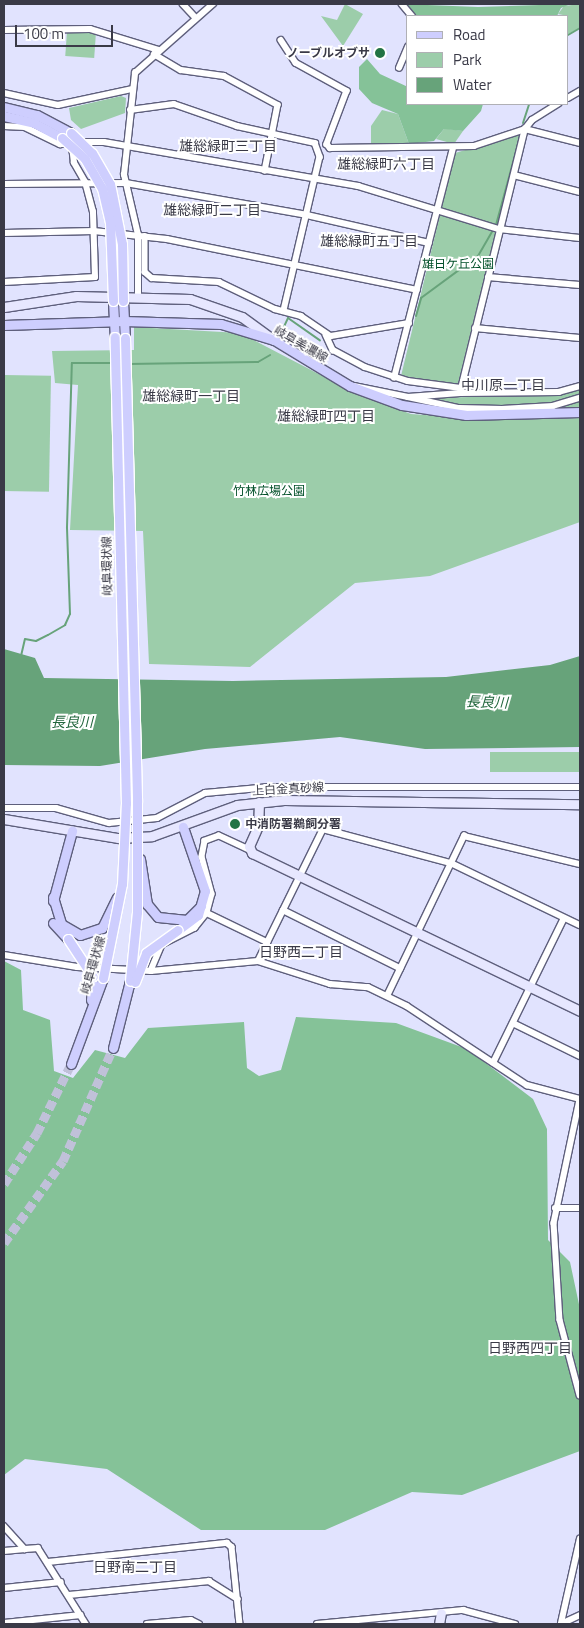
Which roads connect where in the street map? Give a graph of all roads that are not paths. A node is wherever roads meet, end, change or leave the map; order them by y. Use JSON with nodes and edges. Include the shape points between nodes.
{"nodes":[{"id":1,"x":183,"y":4,"type":"edge"},
{"id":2,"x":213,"y":4,"type":"edge"},
{"id":3,"x":402,"y":4,"type":"edge"},
{"id":4,"x":411,"y":15,"type":"edge"},
{"id":5,"x":196,"y":18,"type":"junction"},
{"id":6,"x":4,"y":30,"type":"edge"},
{"id":7,"x":281,"y":40,"type":"dead end"},
{"id":8,"x":157,"y":52,"type":"junction"},
{"id":9,"x":406,"y":52,"type":"edge"},
{"id":10,"x":399,"y":68,"type":"dead end"},
{"id":11,"x":132,"y":88,"type":"junction"},
{"id":12,"x":580,"y":91,"type":"edge"},
{"id":13,"x":4,"y":93,"type":"edge"},
{"id":14,"x":570,"y":96,"type":"edge"},
{"id":15,"x":580,"y":97,"type":"edge"},
{"id":16,"x":556,"y":105,"type":"edge"},
{"id":17,"x":4,"y":107,"type":"edge"},
{"id":18,"x":130,"y":110,"type":"junction"},
{"id":19,"x":4,"y":116,"type":"edge"},
{"id":20,"x":4,"y":126,"type":"edge"},
{"id":21,"x":526,"y":130,"type":"junction"},
{"id":22,"x":273,"y":134,"type":"junction"},
{"id":23,"x":580,"y":143,"type":"edge"},
{"id":24,"x":72,"y":144,"type":"junction"},
{"id":25,"x":126,"y":146,"type":"junction"},
{"id":26,"x":454,"y":148,"type":"junction"},
{"id":27,"x":265,"y":171,"type":"junction"},
{"id":28,"x":514,"y":175,"type":"junction"},
{"id":29,"x":314,"y":181,"type":"junction"},
{"id":30,"x":85,"y":182,"type":"junction"},
{"id":31,"x":126,"y":183,"type":"junction"},
{"id":32,"x":4,"y":184,"type":"edge"},
{"id":33,"x":580,"y":192,"type":"edge"},
{"id":34,"x":438,"y":209,"type":"junction"},
{"id":35,"x":307,"y":215,"type":"junction"},
{"id":36,"x":500,"y":229,"type":"junction"},
{"id":37,"x":94,"y":232,"type":"junction"},
{"id":38,"x":4,"y":233,"type":"edge"},
{"id":39,"x":138,"y":236,"type":"junction"},
{"id":40,"x":145,"y":236,"type":"junction"},
{"id":41,"x":580,"y":238,"type":"edge"},
{"id":42,"x":429,"y":243,"type":"junction"},
{"id":43,"x":295,"y":262,"type":"junction"},
{"id":44,"x":488,"y":277,"type":"junction"},
{"id":45,"x":4,"y":282,"type":"edge"},
{"id":46,"x":580,"y":285,"type":"edge"},
{"id":47,"x":417,"y":290,"type":"junction"},
{"id":48,"x":138,"y":296,"type":"junction"},
{"id":49,"x":4,"y":307,"type":"edge"},
{"id":50,"x":284,"y":311,"type":"junction"},
{"id":51,"x":114,"y":321,"type":"junction"},
{"id":52,"x":124,"y":321,"type":"junction"},
{"id":53,"x":409,"y":323,"type":"junction"},
{"id":54,"x":4,"y":325,"type":"edge"},
{"id":55,"x":475,"y":328,"type":"junction"},
{"id":56,"x":326,"y":335,"type":"junction"},
{"id":57,"x":120,"y":338,"type":"junction"},
{"id":58,"x":580,"y":338,"type":"edge"},
{"id":59,"x":274,"y":340,"type":"junction"},
{"id":60,"x":394,"y":378,"type":"junction"},
{"id":61,"x":350,"y":386,"type":"junction"},
{"id":62,"x":580,"y":386,"type":"edge"},
{"id":63,"x":460,"y":390,"type":"junction"},
{"id":64,"x":408,"y":397,"type":"junction"},
{"id":65,"x":580,"y":398,"type":"edge"},
{"id":66,"x":580,"y":412,"type":"edge"},
{"id":67,"x":580,"y":787,"type":"edge"},
{"id":68,"x":259,"y":802,"type":"junction"},
{"id":69,"x":580,"y":804,"type":"edge"},
{"id":70,"x":4,"y":808,"type":"edge"},
{"id":71,"x":4,"y":819,"type":"edge"},
{"id":72,"x":183,"y":827,"type":"junction"},
{"id":73,"x":72,"y":831,"type":"junction"},
{"id":74,"x":137,"y":843,"type":"junction"},
{"id":75,"x":249,"y":850,"type":"junction"},
{"id":76,"x":451,"y":863,"type":"junction"},
{"id":77,"x":580,"y":864,"type":"edge"},
{"id":78,"x":300,"y":875,"type":"junction"},
{"id":79,"x":122,"y":884,"type":"junction"},
{"id":80,"x":204,"y":910,"type":"junction"},
{"id":81,"x":283,"y":910,"type":"junction"},
{"id":82,"x":564,"y":918,"type":"junction"},
{"id":83,"x":580,"y":925,"type":"edge"},
{"id":84,"x":177,"y":926,"type":"junction"},
{"id":85,"x":418,"y":932,"type":"junction"},
{"id":86,"x":69,"y":936,"type":"junction"},
{"id":87,"x":267,"y":942,"type":"junction"},
{"id":88,"x":4,"y":955,"type":"edge"},
{"id":89,"x":258,"y":960,"type":"junction"},
{"id":90,"x":400,"y":968,"type":"junction"},
{"id":91,"x":151,"y":971,"type":"junction"},
{"id":92,"x":132,"y":981,"type":"junction"},
{"id":93,"x":530,"y":986,"type":"junction"},
{"id":94,"x":387,"y":996,"type":"junction"},
{"id":95,"x":580,"y":1010,"type":"edge"},
{"id":96,"x":512,"y":1023,"type":"junction"},
{"id":97,"x":113,"y":1048,"type":"tunnel mouth"},
{"id":98,"x":76,"y":1053,"type":"junction"},
{"id":99,"x":580,"y":1056,"type":"edge"},
{"id":100,"x":493,"y":1063,"type":"junction"},
{"id":101,"x":71,"y":1064,"type":"tunnel mouth"},
{"id":102,"x":580,"y":1100,"type":"edge"},
{"id":103,"x":555,"y":1208,"type":"junction"},
{"id":104,"x":580,"y":1208,"type":"edge"},
{"id":105,"x":580,"y":1395,"type":"edge"},
{"id":106,"x":4,"y":1526,"type":"edge"},
{"id":107,"x":580,"y":1539,"type":"edge"},
{"id":108,"x":25,"y":1549,"type":"junction"},
{"id":109,"x":4,"y":1551,"type":"edge"},
{"id":110,"x":48,"y":1562,"type":"junction"},
{"id":111,"x":61,"y":1582,"type":"junction"},
{"id":112,"x":4,"y":1588,"type":"edge"},
{"id":113,"x":70,"y":1595,"type":"junction"},
{"id":114,"x":238,"y":1599,"type":"junction"},
{"id":115,"x":441,"y":1612,"type":"junction"},
{"id":116,"x":81,"y":1615,"type":"junction"},
{"id":117,"x":580,"y":1615,"type":"edge"},
{"id":118,"x":4,"y":1623,"type":"edge"},
{"id":119,"x":325,"y":1623,"type":"edge"},
{"id":120,"x":86,"y":1624,"type":"edge"},
{"id":121,"x":147,"y":1624,"type":"edge"},
{"id":122,"x":199,"y":1624,"type":"edge"},
{"id":123,"x":240,"y":1624,"type":"edge"},
{"id":124,"x":317,"y":1624,"type":"edge"},
{"id":125,"x":439,"y":1624,"type":"edge"},
{"id":126,"x":515,"y":1624,"type":"edge"},
{"id":127,"x":561,"y":1624,"type":"edge"}],
"edges":[{"from":1,"to":5,"type":"street"},
{"from":2,"to":5,"type":"street"},
{"from":3,"to":4,"type":"street"},
{"from":5,"to":8,"type":"street"},
{"from":6,"to":8,"type":"street","via":[[90,30]]},
{"from":7,"to":26,"type":"street","via":[[296,63],[347,92],[327,146]]},
{"from":8,"to":11,"type":"street","via":[[138,66]]},
{"from":8,"to":22,"type":"street","via":[[181,70],[224,76],[278,105]]},
{"from":9,"to":10,"type":"street"},
{"from":11,"to":13,"type":"street","via":[[58,105]]},
{"from":11,"to":18,"type":"street"},
{"from":12,"to":14,"type":"street"},
{"from":14,"to":15,"type":"street"},
{"from":16,"to":21,"type":"street","via":[[532,120]]},
{"from":17,"to":52,"type":"main road","name":"岐阜環状線","bridge":true,"via":[[36,115],[71,133],[92,153],[110,184],[122,244]]},
{"from":18,"to":22,"type":"street","via":[[174,104]]},
{"from":18,"to":25,"type":"street"},
{"from":19,"to":51,"type":"main road","name":"岐阜環状線","bridge":true,"via":[[34,123],[62,138],[85,159],[102,188],[110,222]]},
{"from":20,"to":24,"type":"street","via":[[25,127],[60,144]]},
{"from":21,"to":23,"type":"street"},
{"from":21,"to":26,"type":"street"},
{"from":21,"to":28,"type":"street"},
{"from":22,"to":27,"type":"street"},
{"from":22,"to":29,"type":"street","via":[[315,143],[320,157]]},
{"from":24,"to":25,"type":"street"},
{"from":24,"to":30,"type":"street","via":[[74,163]]},
{"from":25,"to":27,"type":"street"},
{"from":25,"to":31,"type":"street"},
{"from":26,"to":34,"type":"street"},
{"from":27,"to":29,"type":"street"},
{"from":28,"to":33,"type":"street"},
{"from":28,"to":36,"type":"street"},
{"from":29,"to":34,"type":"street","via":[[358,186]]},
{"from":29,"to":35,"type":"street"},
{"from":30,"to":31,"type":"street"},
{"from":30,"to":32,"type":"street"},
{"from":30,"to":37,"type":"street"},
{"from":31,"to":35,"type":"street"},
{"from":31,"to":39,"type":"street"},
{"from":34,"to":36,"type":"street"},
{"from":34,"to":42,"type":"street"},
{"from":35,"to":42,"type":"street"},
{"from":35,"to":43,"type":"street"},
{"from":36,"to":41,"type":"street"},
{"from":36,"to":44,"type":"street"},
{"from":37,"to":38,"type":"street"},
{"from":37,"to":39,"type":"street"},
{"from":37,"to":45,"type":"street","via":[[95,277]]},
{"from":39,"to":40,"type":"street"},
{"from":39,"to":48,"type":"street"},
{"from":40,"to":43,"type":"street"},
{"from":40,"to":50,"type":"street","via":[[145,272],[152,278],[219,282]]},
{"from":42,"to":47,"type":"street"},
{"from":43,"to":47,"type":"street"},
{"from":43,"to":50,"type":"street"},
{"from":44,"to":46,"type":"street"},
{"from":44,"to":55,"type":"street"},
{"from":47,"to":53,"type":"street"},
{"from":48,"to":49,"type":"street","via":[[44,299]]},
{"from":48,"to":59,"type":"street","via":[[211,304],[242,316]]},
{"from":50,"to":56,"type":"street","via":[[301,316]]},
{"from":51,"to":52,"type":"main road","name":"岐阜美濃線"},
{"from":51,"to":54,"type":"main road","name":"岐阜美濃線"},
{"from":51,"to":57,"type":"main road","name":"岐阜環状線"},
{"from":52,"to":57,"type":"main road","name":"岐阜環状線"},
{"from":52,"to":59,"type":"main road","name":"岐阜美濃線","via":[[221,324]]},
{"from":53,"to":56,"type":"street"},
{"from":53,"to":60,"type":"street"},
{"from":55,"to":58,"type":"street"},
{"from":55,"to":63,"type":"street"},
{"from":56,"to":60,"type":"street","via":[[327,345],[340,355]]},
{"from":57,"to":74,"type":"main road","name":"岐阜環状線","bridge":true},
{"from":57,"to":79,"type":"main road","name":"岐阜環状線","bridge":true,"via":[[126,803]]},
{"from":59,"to":61,"type":"main road","name":"岐阜美濃線"},
{"from":60,"to":63,"type":"street"},
{"from":61,"to":64,"type":"street","via":[[366,385]]},
{"from":61,"to":66,"type":"main road","name":"岐阜美濃線","via":[[402,405],[434,412],[500,416]]},
{"from":62,"to":63,"type":"street","via":[[559,392]]},
{"from":63,"to":64,"type":"street"},
{"from":64,"to":65,"type":"street","via":[[459,408],[502,409],[553,406]]},
{"from":67,"to":70,"type":"street","via":[[270,787],[205,793],[157,818],[109,824],[56,808]]},
{"from":68,"to":69,"type":"street","name":"上白金真砂線","via":[[468,800]]},
{"from":68,"to":72,"type":"street","name":"上白金真砂線","via":[[218,811]]},
{"from":68,"to":75,"type":"street","via":[[258,826]]},
{"from":71,"to":73,"type":"street","name":"上白金真砂線"},
{"from":72,"to":73,"type":"street","name":"上白金真砂線","via":[[152,836],[118,838]]},
{"from":72,"to":80,"type":"main road","via":[[204,884]]},
{"from":73,"to":86,"type":"main road","via":[[50,913]]},
{"from":74,"to":84,"type":"main road","bridge":true,"via":[[148,904],[158,917]]},
{"from":74,"to":92,"type":"main road","name":"岐阜環状線","bridge":true},
{"from":75,"to":78,"type":"street"},
{"from":75,"to":80,"type":"street","via":[[219,836],[205,841],[202,857],[212,894]]},
{"from":76,"to":77,"type":"street","via":[[464,836]]},
{"from":76,"to":78,"type":"street","via":[[323,829]]},
{"from":76,"to":82,"type":"street"},
{"from":76,"to":85,"type":"street"},
{"from":78,"to":81,"type":"street"},
{"from":78,"to":85,"type":"street"},
{"from":79,"to":86,"type":"main road","bridge":true,"via":[[102,928]]},
{"from":79,"to":98,"type":"main road","name":"岐阜環状線","bridge":true,"via":[[103,978]]},
{"from":80,"to":84,"type":"main road"},
{"from":80,"to":87,"type":"street"},
{"from":80,"to":91,"type":"street","via":[[194,928],[162,945]]},
{"from":81,"to":87,"type":"street"},
{"from":81,"to":90,"type":"street"},
{"from":82,"to":83,"type":"street"},
{"from":82,"to":93,"type":"street"},
{"from":84,"to":92,"type":"main road","bridge":true,"via":[[146,953]]},
{"from":85,"to":90,"type":"street"},
{"from":85,"to":93,"type":"street"},
{"from":86,"to":98,"type":"main road","bridge":true,"via":[[92,977]]},
{"from":87,"to":89,"type":"street"},
{"from":88,"to":91,"type":"street","via":[[77,967]]},
{"from":89,"to":91,"type":"street"},
{"from":89,"to":94,"type":"street","via":[[330,984],[368,987]]},
{"from":90,"to":94,"type":"street"},
{"from":92,"to":97,"type":"main road","name":"岐阜環状線"},
{"from":93,"to":95,"type":"street"},
{"from":93,"to":96,"type":"street"},
{"from":94,"to":100,"type":"street"},
{"from":96,"to":99,"type":"street"},
{"from":96,"to":100,"type":"street"},
{"from":98,"to":101,"type":"main road","name":"岐阜環状線"},
{"from":100,"to":102,"type":"street","via":[[527,1085]]},
{"from":102,"to":103,"type":"street"},
{"from":103,"to":104,"type":"street"},
{"from":103,"to":105,"type":"street","via":[[560,1320]]},
{"from":106,"to":108,"type":"street"},
{"from":107,"to":127,"type":"street"},
{"from":108,"to":109,"type":"street"},
{"from":108,"to":110,"type":"street","via":[[38,1548]]},
{"from":110,"to":111,"type":"street"},
{"from":110,"to":114,"type":"street","via":[[227,1543],[232,1547]]},
{"from":111,"to":112,"type":"street"},
{"from":111,"to":113,"type":"street"},
{"from":113,"to":114,"type":"street","via":[[209,1581]]},
{"from":113,"to":116,"type":"street"},
{"from":114,"to":123,"type":"street"},
{"from":115,"to":119,"type":"street"},
{"from":115,"to":125,"type":"street"},
{"from":115,"to":126,"type":"street","via":[[476,1610]]},
{"from":116,"to":118,"type":"street"},
{"from":116,"to":120,"type":"street"},
{"from":117,"to":127,"type":"street"},
{"from":119,"to":124,"type":"street"},
{"from":121,"to":122,"type":"street","via":[[191,1620]]}]}
